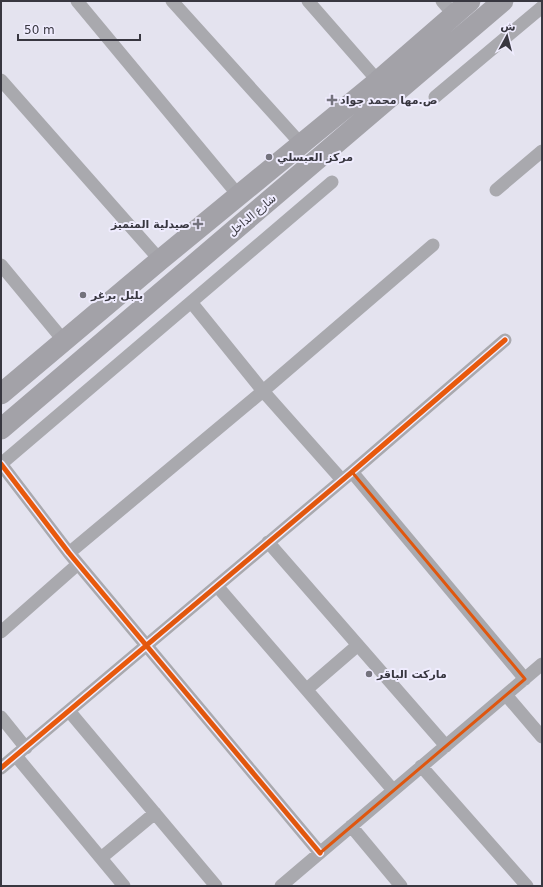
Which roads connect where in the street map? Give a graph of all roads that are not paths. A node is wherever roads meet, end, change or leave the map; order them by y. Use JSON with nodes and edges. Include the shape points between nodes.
{"nodes":[{"id":1,"x":77,"y":1,"type":"edge"},
{"id":2,"x":172,"y":1,"type":"edge"},
{"id":3,"x":308,"y":1,"type":"edge"},
{"id":4,"x":470,"y":1,"type":"edge"},
{"id":5,"x":503,"y":1,"type":"edge"},
{"id":6,"x":542,"y":7,"type":"edge"},
{"id":7,"x":448,"y":8,"type":"edge"},
{"id":8,"x":1,"y":80,"type":"edge"},
{"id":9,"x":378,"y":81,"type":"junction"},
{"id":10,"x":435,"y":97,"type":"dead end"},
{"id":11,"x":302,"y":145,"type":"junction"},
{"id":12,"x":542,"y":151,"type":"edge"},
{"id":13,"x":332,"y":182,"type":"dead end"},
{"id":14,"x":496,"y":190,"type":"dead end"},
{"id":15,"x":239,"y":196,"type":"junction"},
{"id":16,"x":433,"y":245,"type":"dead end"},
{"id":17,"x":160,"y":260,"type":"junction"},
{"id":18,"x":1,"y":265,"type":"edge"},
{"id":19,"x":191,"y":302,"type":"junction"},
{"id":20,"x":504,"y":340,"type":"dead end"},
{"id":21,"x":64,"y":341,"type":"junction"},
{"id":22,"x":264,"y":391,"type":"junction"},
{"id":23,"x":1,"y":394,"type":"edge"},
{"id":24,"x":1,"y":429,"type":"edge"},
{"id":25,"x":1,"y":464,"type":"edge"},
{"id":26,"x":347,"y":476,"type":"junction"},
{"id":27,"x":268,"y":542,"type":"junction"},
{"id":28,"x":69,"y":553,"type":"junction"},
{"id":29,"x":78,"y":564,"type":"junction"},
{"id":30,"x":217,"y":586,"type":"junction"},
{"id":31,"x":1,"y":632,"type":"edge"},
{"id":32,"x":146,"y":645,"type":"junction"},
{"id":33,"x":358,"y":645,"type":"junction"},
{"id":34,"x":542,"y":664,"type":"edge"},
{"id":35,"x":525,"y":679,"type":"junction"},
{"id":36,"x":307,"y":689,"type":"junction"},
{"id":37,"x":506,"y":695,"type":"junction"},
{"id":38,"x":69,"y":710,"type":"junction"},
{"id":39,"x":1,"y":717,"type":"edge"},
{"id":40,"x":542,"y":737,"type":"edge"},
{"id":41,"x":446,"y":746,"type":"junction"},
{"id":42,"x":21,"y":752,"type":"junction"},
{"id":43,"x":421,"y":766,"type":"junction"},
{"id":44,"x":1,"y":768,"type":"edge"},
{"id":45,"x":393,"y":790,"type":"junction"},
{"id":46,"x":155,"y":813,"type":"junction"},
{"id":47,"x":351,"y":826,"type":"junction"},
{"id":48,"x":320,"y":853,"type":"junction"},
{"id":49,"x":101,"y":858,"type":"junction"},
{"id":50,"x":295,"y":882,"type":"edge"},
{"id":51,"x":124,"y":886,"type":"edge"},
{"id":52,"x":216,"y":886,"type":"edge"},
{"id":53,"x":281,"y":886,"type":"edge"},
{"id":54,"x":400,"y":886,"type":"edge"},
{"id":55,"x":526,"y":886,"type":"edge"}],
"edges":[{"from":1,"to":15,"type":"street"},
{"from":2,"to":11,"type":"street"},
{"from":3,"to":9,"type":"street"},
{"from":4,"to":7,"type":"main road","name":"شارع الداخل"},
{"from":5,"to":24,"type":"main road","name":"شارع الداخل"},
{"from":6,"to":10,"type":"street"},
{"from":7,"to":9,"type":"main road","name":"شارع الداخل"},
{"from":8,"to":17,"type":"street"},
{"from":9,"to":11,"type":"main road","name":"شارع الداخل"},
{"from":11,"to":15,"type":"main road","name":"شارع الداخل"},
{"from":12,"to":14,"type":"street"},
{"from":13,"to":19,"type":"street"},
{"from":15,"to":17,"type":"main road","name":"شارع الداخل"},
{"from":16,"to":22,"type":"street"},
{"from":17,"to":21,"type":"main road","name":"شارع الداخل"},
{"from":18,"to":21,"type":"street"},
{"from":19,"to":22,"type":"street"},
{"from":19,"to":25,"type":"street"},
{"from":20,"to":26,"type":"street"},
{"from":21,"to":23,"type":"main road","name":"شارع الداخل"},
{"from":22,"to":26,"type":"street"},
{"from":22,"to":28,"type":"street"},
{"from":25,"to":28,"type":"street"},
{"from":26,"to":27,"type":"street"},
{"from":26,"to":35,"type":"street"},
{"from":27,"to":30,"type":"street"},
{"from":27,"to":33,"type":"street"},
{"from":28,"to":29,"type":"street"},
{"from":29,"to":31,"type":"street"},
{"from":29,"to":32,"type":"street"},
{"from":30,"to":32,"type":"street"},
{"from":30,"to":36,"type":"street"},
{"from":32,"to":38,"type":"street"},
{"from":32,"to":48,"type":"street"},
{"from":33,"to":36,"type":"street"},
{"from":33,"to":41,"type":"street"},
{"from":34,"to":35,"type":"street"},
{"from":35,"to":37,"type":"street"},
{"from":36,"to":45,"type":"street"},
{"from":37,"to":40,"type":"street"},
{"from":37,"to":41,"type":"street"},
{"from":38,"to":42,"type":"street"},
{"from":38,"to":46,"type":"street"},
{"from":39,"to":42,"type":"street"},
{"from":41,"to":43,"type":"street"},
{"from":42,"to":44,"type":"street"},
{"from":42,"to":49,"type":"street"},
{"from":43,"to":45,"type":"street"},
{"from":43,"to":55,"type":"street"},
{"from":45,"to":47,"type":"street"},
{"from":46,"to":49,"type":"street"},
{"from":46,"to":52,"type":"street"},
{"from":47,"to":48,"type":"street"},
{"from":47,"to":54,"type":"street"},
{"from":48,"to":50,"type":"street"},
{"from":49,"to":51,"type":"street"},
{"from":50,"to":53,"type":"street"}]}
